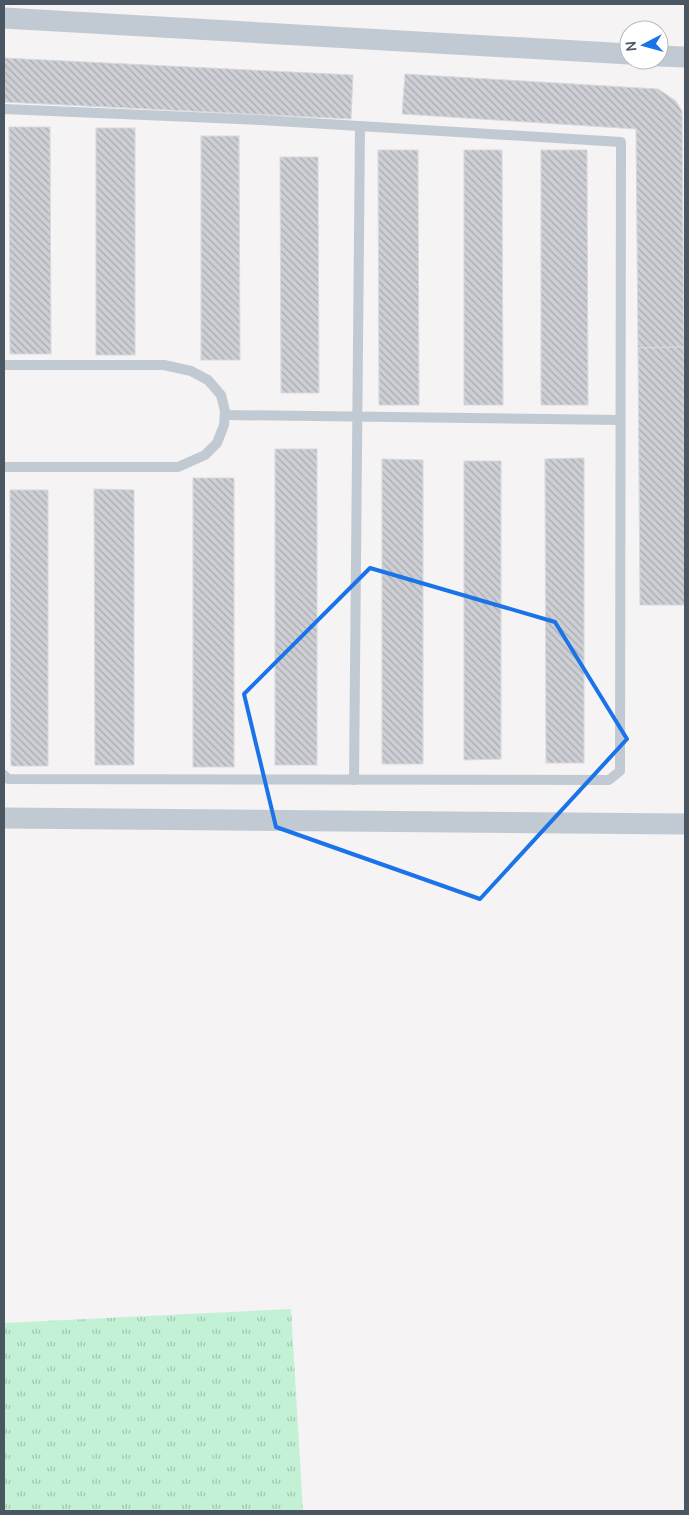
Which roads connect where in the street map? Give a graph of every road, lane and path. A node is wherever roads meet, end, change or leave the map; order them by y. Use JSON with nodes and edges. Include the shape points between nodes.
{"nodes":[{"id":1,"x":4,"y":18,"type":"edge"},
{"id":2,"x":619,"y":53,"type":"edge"},
{"id":3,"x":669,"y":56,"type":"edge"},
{"id":4,"x":685,"y":57,"type":"edge"},
{"id":5,"x":4,"y":110,"type":"edge"},
{"id":6,"x":360,"y":126,"type":"junction"},
{"id":7,"x":4,"y":364,"type":"edge"},
{"id":8,"x":225,"y":415,"type":"junction"},
{"id":9,"x":357,"y":417,"type":"junction"},
{"id":10,"x":620,"y":420,"type":"junction"},
{"id":11,"x":4,"y":467,"type":"edge"},
{"id":12,"x":4,"y":775,"type":"edge"},
{"id":13,"x":354,"y":780,"type":"junction"},
{"id":14,"x":4,"y":818,"type":"edge"},
{"id":15,"x":685,"y":824,"type":"edge"}],
"edges":[{"from":1,"to":2,"type":"street"},
{"from":3,"to":4,"type":"street"},
{"from":5,"to":6,"type":"lane"},
{"from":6,"to":9,"type":"lane"},
{"from":6,"to":10,"type":"lane","via":[[621,142]]},
{"from":7,"to":8,"type":"lane","via":[[180,368],[208,380],[221,395]]},
{"from":8,"to":9,"type":"lane"},
{"from":8,"to":11,"type":"lane","via":[[216,443],[205,455],[178,466]]},
{"from":9,"to":10,"type":"lane"},
{"from":9,"to":13,"type":"lane"},
{"from":10,"to":13,"type":"lane","via":[[620,771],[609,780]]},
{"from":12,"to":13,"type":"lane","via":[[8,779]]},
{"from":14,"to":15,"type":"street"}]}
